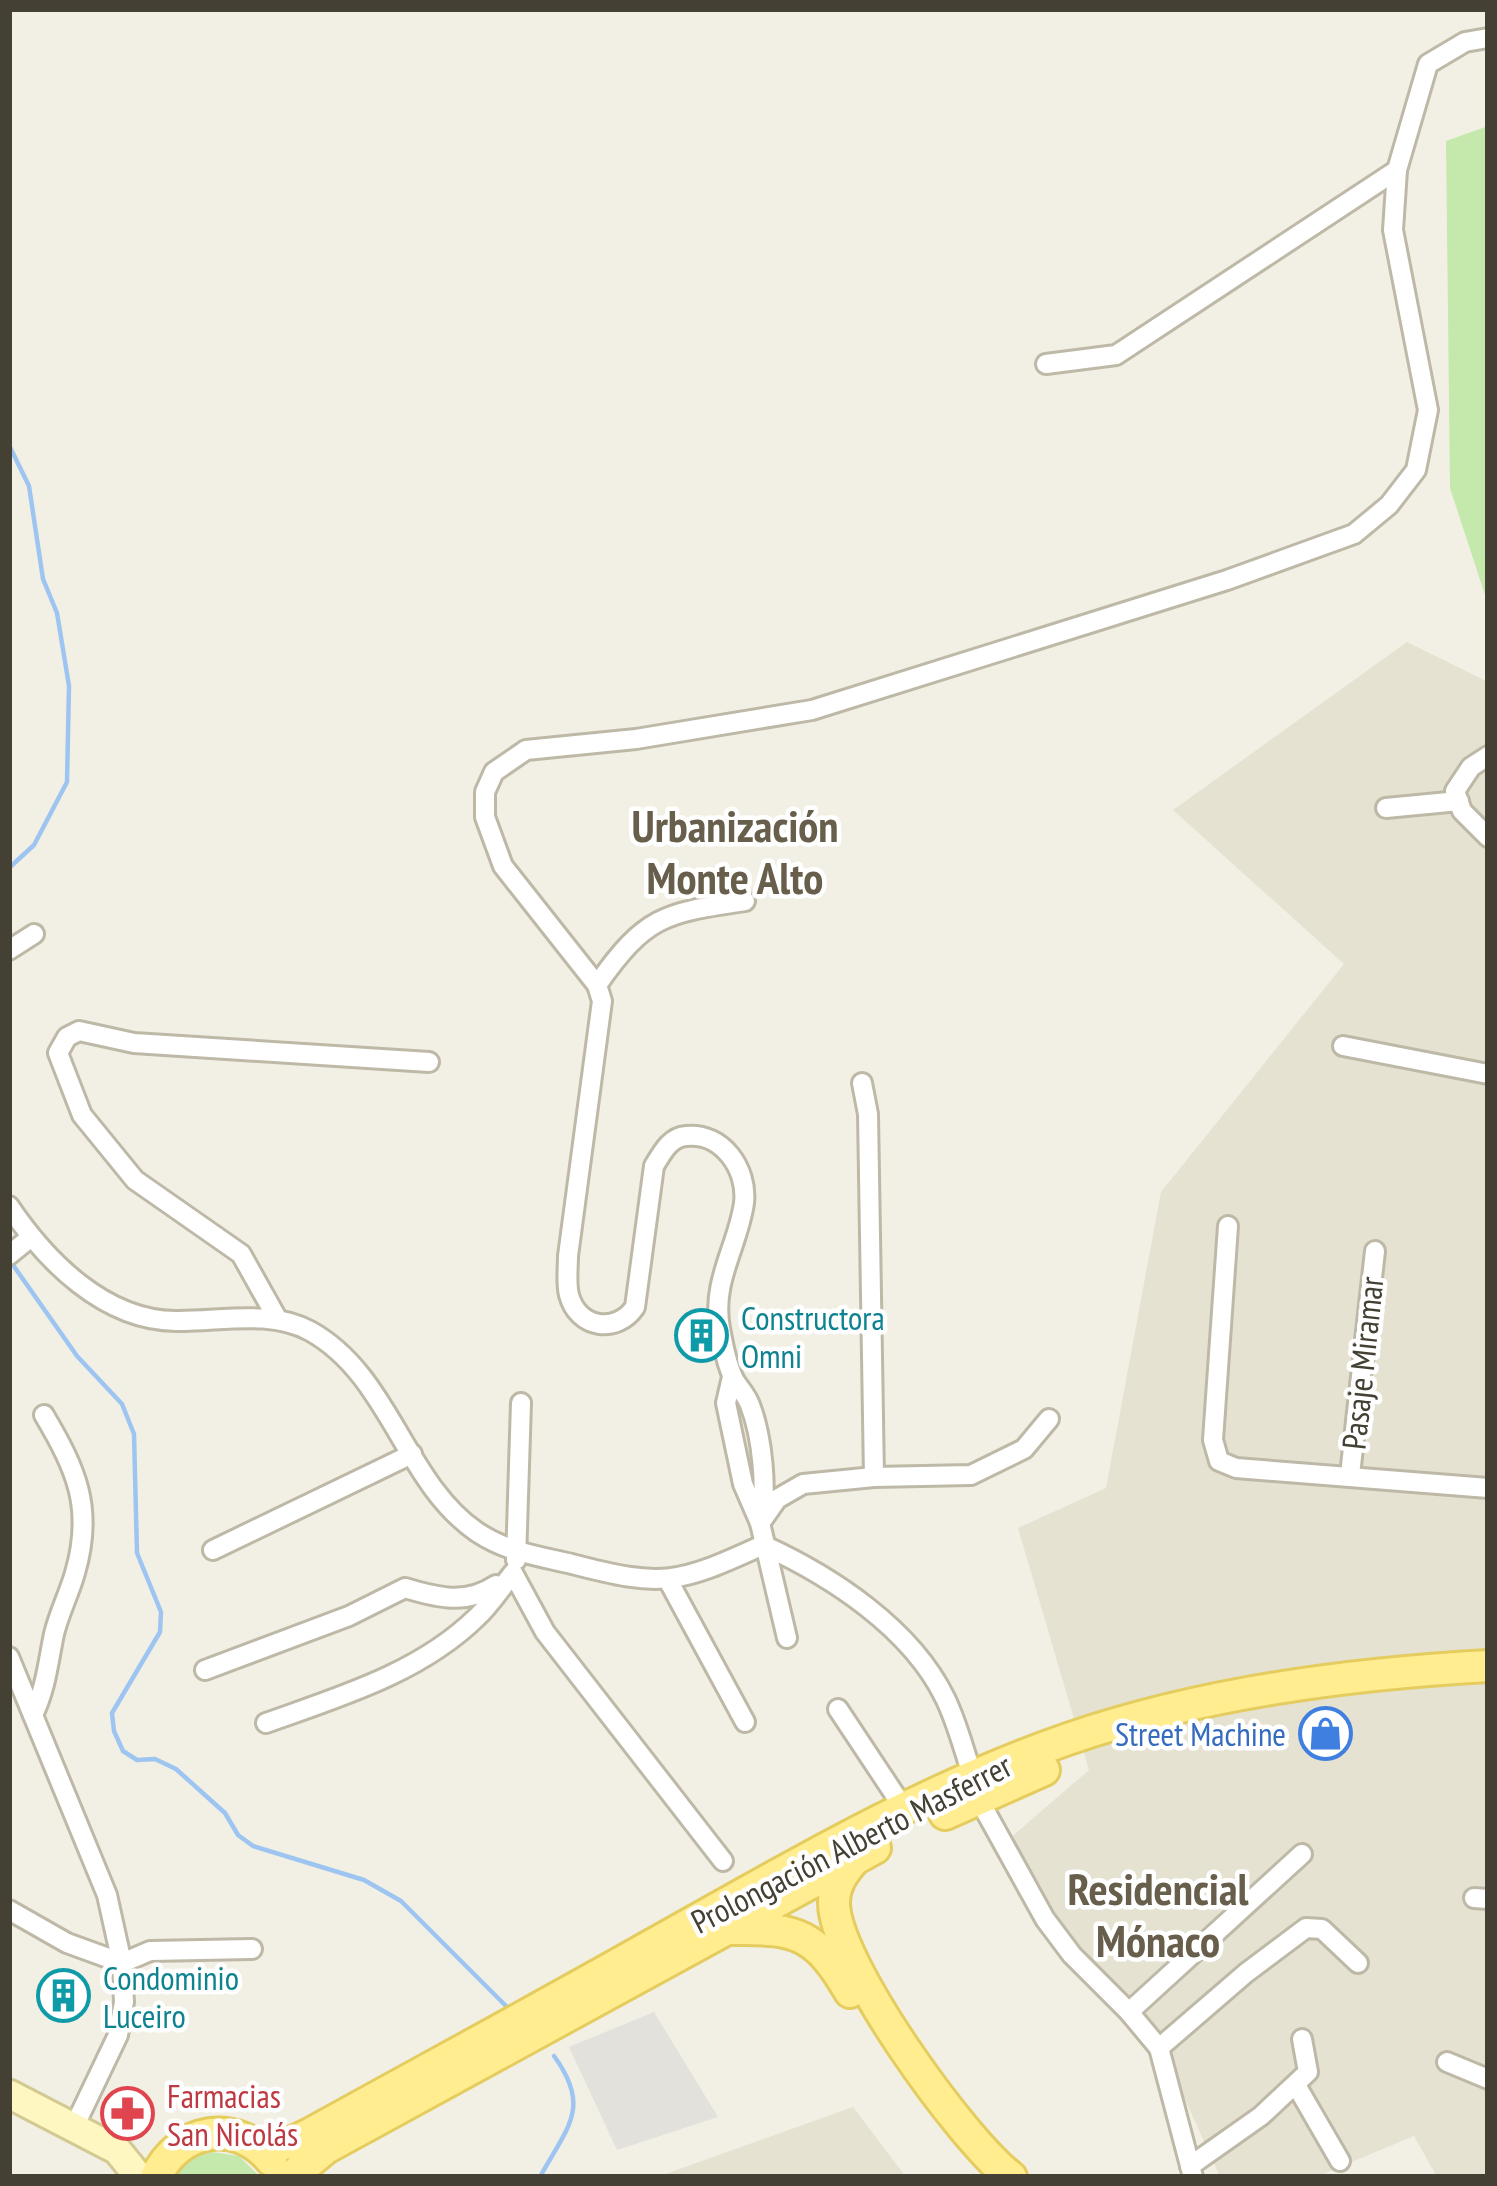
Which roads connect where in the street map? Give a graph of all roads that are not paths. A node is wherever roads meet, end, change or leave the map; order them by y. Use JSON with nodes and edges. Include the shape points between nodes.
{"nodes":[{"id":1,"x":1488,"y":38,"type":"edge"},
{"id":2,"x":1397,"y":170,"type":"junction"},
{"id":3,"x":1046,"y":364,"type":"dead end"},
{"id":4,"x":1488,"y":757,"type":"edge"},
{"id":5,"x":1459,"y":801,"type":"junction"},
{"id":6,"x":1386,"y":808,"type":"dead end"},
{"id":7,"x":1488,"y":837,"type":"edge"},
{"id":8,"x":746,"y":902,"type":"dead end"},
{"id":9,"x":34,"y":934,"type":"dead end"},
{"id":10,"x":9,"y":950,"type":"edge"},
{"id":11,"x":597,"y":985,"type":"junction"},
{"id":12,"x":1343,"y":1046,"type":"dead end"},
{"id":13,"x":429,"y":1062,"type":"dead end"},
{"id":14,"x":1488,"y":1074,"type":"edge"},
{"id":15,"x":862,"y":1083,"type":"dead end"},
{"id":16,"x":9,"y":1206,"type":"edge"},
{"id":17,"x":1228,"y":1226,"type":"dead end"},
{"id":18,"x":30,"y":1238,"type":"junction"},
{"id":19,"x":1375,"y":1251,"type":"dead end"},
{"id":20,"x":9,"y":1255,"type":"edge"},
{"id":21,"x":278,"y":1320,"type":"junction"},
{"id":22,"x":521,"y":1403,"type":"dead end"},
{"id":23,"x":44,"y":1415,"type":"dead end"},
{"id":24,"x":1049,"y":1420,"type":"dead end"},
{"id":25,"x":412,"y":1454,"type":"junction"},
{"id":26,"x":1350,"y":1475,"type":"junction"},
{"id":27,"x":874,"y":1477,"type":"junction"},
{"id":28,"x":1488,"y":1488,"type":"edge"},
{"id":29,"x":760,"y":1523,"type":"junction"},
{"id":30,"x":763,"y":1545,"type":"junction"},
{"id":31,"x":213,"y":1550,"type":"dead end"},
{"id":32,"x":515,"y":1563,"type":"junction"},
{"id":33,"x":668,"y":1580,"type":"junction"},
{"id":34,"x":787,"y":1637,"type":"dead end"},
{"id":35,"x":9,"y":1657,"type":"edge"},
{"id":36,"x":1488,"y":1666,"type":"edge"},
{"id":37,"x":205,"y":1670,"type":"dead end"},
{"id":38,"x":1488,"y":1684,"type":"edge"},
{"id":39,"x":838,"y":1708,"type":"dead end"},
{"id":40,"x":33,"y":1715,"type":"junction"},
{"id":41,"x":745,"y":1722,"type":"dead end"},
{"id":42,"x":266,"y":1723,"type":"dead end"},
{"id":43,"x":975,"y":1787,"type":"junction"},
{"id":44,"x":905,"y":1810,"type":"junction"},
{"id":45,"x":1302,"y":1854,"type":"dead end"},
{"id":46,"x":856,"y":1858,"type":"junction"},
{"id":47,"x":723,"y":1861,"type":"dead end"},
{"id":48,"x":9,"y":1910,"type":"edge"},
{"id":49,"x":728,"y":1929,"type":"junction"},
{"id":50,"x":252,"y":1948,"type":"dead end"},
{"id":51,"x":122,"y":1963,"type":"junction"},
{"id":52,"x":1358,"y":1963,"type":"dead end"},
{"id":53,"x":1129,"y":2012,"type":"junction"},
{"id":54,"x":1302,"y":2039,"type":"dead end"},
{"id":55,"x":1159,"y":2048,"type":"junction"},
{"id":56,"x":1447,"y":2062,"type":"dead end"},
{"id":57,"x":1488,"y":2079,"type":"edge"},
{"id":58,"x":1296,"y":2085,"type":"junction"},
{"id":59,"x":9,"y":2094,"type":"edge"},
{"id":60,"x":75,"y":2125,"type":"junction"},
{"id":61,"x":182,"y":2143,"type":"junction"},
{"id":62,"x":258,"y":2146,"type":"junction"},
{"id":63,"x":117,"y":2150,"type":"junction"},
{"id":64,"x":1340,"y":2161,"type":"dead end"},
{"id":65,"x":1192,"y":2172,"type":"edge"},
{"id":66,"x":139,"y":2177,"type":"edge"},
{"id":67,"x":156,"y":2177,"type":"edge"},
{"id":68,"x":280,"y":2177,"type":"edge"},
{"id":69,"x":290,"y":2177,"type":"edge"},
{"id":70,"x":983,"y":2177,"type":"edge"},
{"id":71,"x":1011,"y":2177,"type":"edge"}],
"edges":[{"from":1,"to":2,"type":"street","via":[[1428,64]]},
{"from":2,"to":3,"type":"street","via":[[1116,355]]},
{"from":2,"to":11,"type":"street","via":[[1393,230],[1428,410],[1416,470],[1389,505],[1354,534],[1227,580],[812,710],[526,750],[494,772],[485,817],[503,866]]},
{"from":4,"to":5,"type":"street","via":[[1455,791]]},
{"from":5,"to":6,"type":"street"},
{"from":5,"to":7,"type":"street"},
{"from":8,"to":11,"type":"street","via":[[674,912],[640,933]]},
{"from":9,"to":10,"type":"street"},
{"from":11,"to":29,"type":"street","via":[[602,1022],[568,1294],[599,1326],[628,1318],[663,1150],[692,1135],[737,1161],[744,1203],[718,1304],[732,1377],[750,1404],[764,1482]]},
{"from":12,"to":14,"type":"street"},
{"from":13,"to":21,"type":"street","via":[[134,1043],[79,1031],[67,1037],[58,1053],[82,1114],[135,1180],[241,1254]]},
{"from":15,"to":27,"type":"street"},
{"from":16,"to":18,"type":"street"},
{"from":17,"to":26,"type":"street","via":[[1213,1440],[1219,1461]]},
{"from":18,"to":20,"type":"street"},
{"from":18,"to":21,"type":"street","via":[[114,1308],[170,1322]]},
{"from":19,"to":26,"type":"street","name":"Pasaje Miramar"},
{"from":21,"to":25,"type":"street","via":[[307,1330],[353,1366]]},
{"from":22,"to":32,"type":"street"},
{"from":23,"to":40,"type":"street","via":[[71,1461],[83,1538]]},
{"from":24,"to":27,"type":"street","via":[[1024,1449],[971,1474]]},
{"from":25,"to":31,"type":"street"},
{"from":25,"to":32,"type":"street","via":[[457,1514]]},
{"from":26,"to":28,"type":"street"},
{"from":27,"to":29,"type":"street","via":[[803,1484],[777,1499]]},
{"from":29,"to":30,"type":"street"},
{"from":30,"to":33,"type":"street"},
{"from":30,"to":34,"type":"street"},
{"from":30,"to":43,"type":"street","via":[[811,1567],[904,1641],[945,1697]]},
{"from":32,"to":33,"type":"street"},
{"from":32,"to":37,"type":"street","via":[[474,1599],[405,1588]]},
{"from":32,"to":42,"type":"street","via":[[476,1618],[418,1660]]},
{"from":32,"to":47,"type":"street","via":[[545,1632]]},
{"from":33,"to":41,"type":"street"},
{"from":35,"to":40,"type":"street"},
{"from":36,"to":43,"type":"main road","name":"Prolongación Alberto Masferrer","via":[[1318,1680],[1161,1712],[1069,1739]]},
{"from":38,"to":43,"type":"main road","name":"Prolongación Alberto Masferrer","via":[[1334,1697],[1184,1726]]},
{"from":39,"to":44,"type":"street"},
{"from":40,"to":51,"type":"street","via":[[107,1894]]},
{"from":43,"to":44,"type":"main road","name":"Prolongación Alberto Masferrer"},
{"from":43,"to":46,"type":"main road","name":"Prolongación Alberto Masferrer"},
{"from":43,"to":53,"type":"street","via":[[1045,1919]]},
{"from":44,"to":62,"type":"main road","name":"Prolongación Alberto Masferrer","via":[[310,2134]]},
{"from":45,"to":53,"type":"street"},
{"from":46,"to":49,"type":"main road","name":"Prolongación Alberto Masferrer"},
{"from":46,"to":71,"type":"main road","via":[[834,1901],[846,1944],[915,2067]]},
{"from":48,"to":51,"type":"street"},
{"from":49,"to":69,"type":"main road","name":"Prolongación Alberto Masferrer","via":[[308,2158]]},
{"from":49,"to":70,"type":"main road","via":[[782,1929],[824,1952],[898,2078]]},
{"from":50,"to":51,"type":"street","via":[[150,1952]]},
{"from":51,"to":60,"type":"street","via":[[118,2035]]},
{"from":52,"to":55,"type":"street","via":[[1322,1929],[1306,1928]]},
{"from":53,"to":55,"type":"street"},
{"from":54,"to":58,"type":"street","via":[[1308,2072]]},
{"from":55,"to":65,"type":"street"},
{"from":56,"to":57,"type":"street"},
{"from":58,"to":64,"type":"street"},
{"from":58,"to":65,"type":"street"},
{"from":59,"to":60,"type":"street"},
{"from":60,"to":63,"type":"street"},
{"from":61,"to":62,"type":"main road","via":[[220,2132]]},
{"from":61,"to":63,"type":"street"},
{"from":61,"to":67,"type":"main road"},
{"from":62,"to":68,"type":"main road"},
{"from":63,"to":66,"type":"street"}]}
